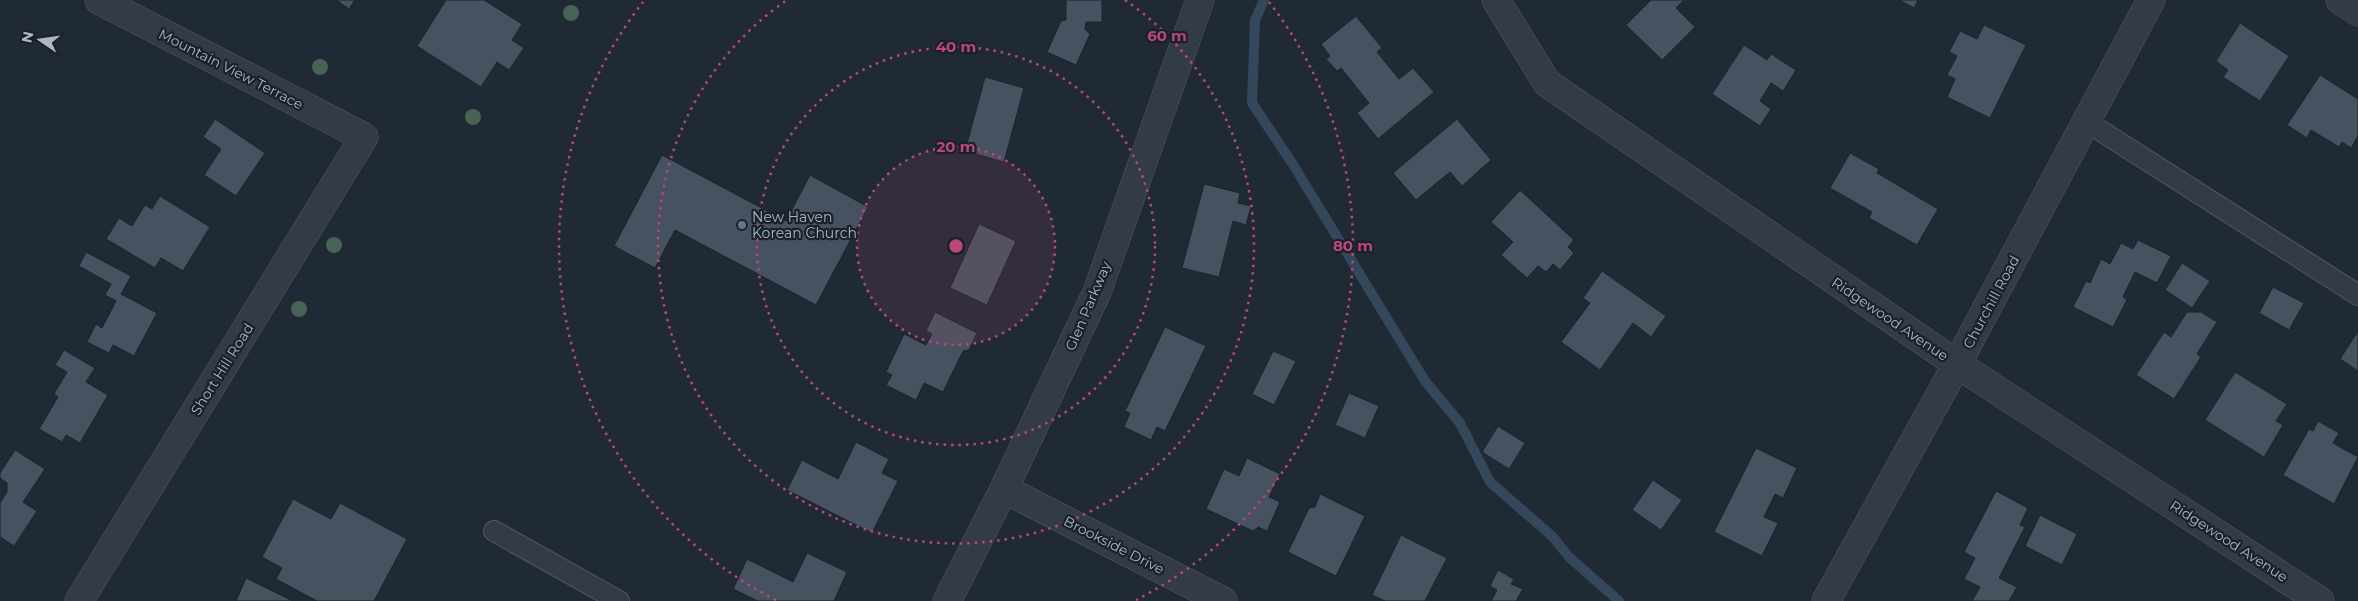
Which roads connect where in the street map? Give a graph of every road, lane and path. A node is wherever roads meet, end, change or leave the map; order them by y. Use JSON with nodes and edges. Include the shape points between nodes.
{"nodes":[{"id":1,"x":99,"y":0,"type":"edge"},
{"id":2,"x":1200,"y":0,"type":"edge"},
{"id":3,"x":1496,"y":0,"type":"edge"},
{"id":4,"x":2152,"y":0,"type":"edge"},
{"id":5,"x":2340,"y":0,"type":"edge"},
{"id":6,"x":2358,"y":12,"type":"edge"},
{"id":7,"x":2087,"y":122,"type":"junction"},
{"id":8,"x":364,"y":137,"type":"joint"},
{"id":9,"x":2358,"y":295,"type":"edge"},
{"id":10,"x":1957,"y":364,"type":"junction"},
{"id":11,"x":1004,"y":489,"type":"junction"},
{"id":12,"x":494,"y":531,"type":"dead end"},
{"id":13,"x":79,"y":601,"type":"edge"},
{"id":14,"x":619,"y":601,"type":"edge"},
{"id":15,"x":948,"y":601,"type":"edge"},
{"id":16,"x":1223,"y":601,"type":"edge"},
{"id":17,"x":1826,"y":601,"type":"edge"},
{"id":18,"x":2320,"y":601,"type":"edge"}],
"edges":[{"from":1,"to":8,"type":"street","name":"Mountain View Terrace"},
{"from":2,"to":11,"type":"street","name":"Glen Parkway","via":[[1097,292]]},
{"from":3,"to":10,"type":"street","name":"Ridgewood Avenue","via":[[1547,83]]},
{"from":4,"to":7,"type":"street","name":"Churchill Road"},
{"from":5,"to":6,"type":"street"},
{"from":7,"to":9,"type":"lane"},
{"from":7,"to":10,"type":"street","name":"Churchill Road"},
{"from":8,"to":13,"type":"street","name":"Short Hill Road"},
{"from":10,"to":17,"type":"street","name":"Churchill Road"},
{"from":10,"to":18,"type":"street","name":"Ridgewood Avenue"},
{"from":11,"to":15,"type":"street","name":"Glen Parkway"},
{"from":11,"to":16,"type":"street","name":"Brookside Drive"},
{"from":12,"to":14,"type":"lane"}]}
